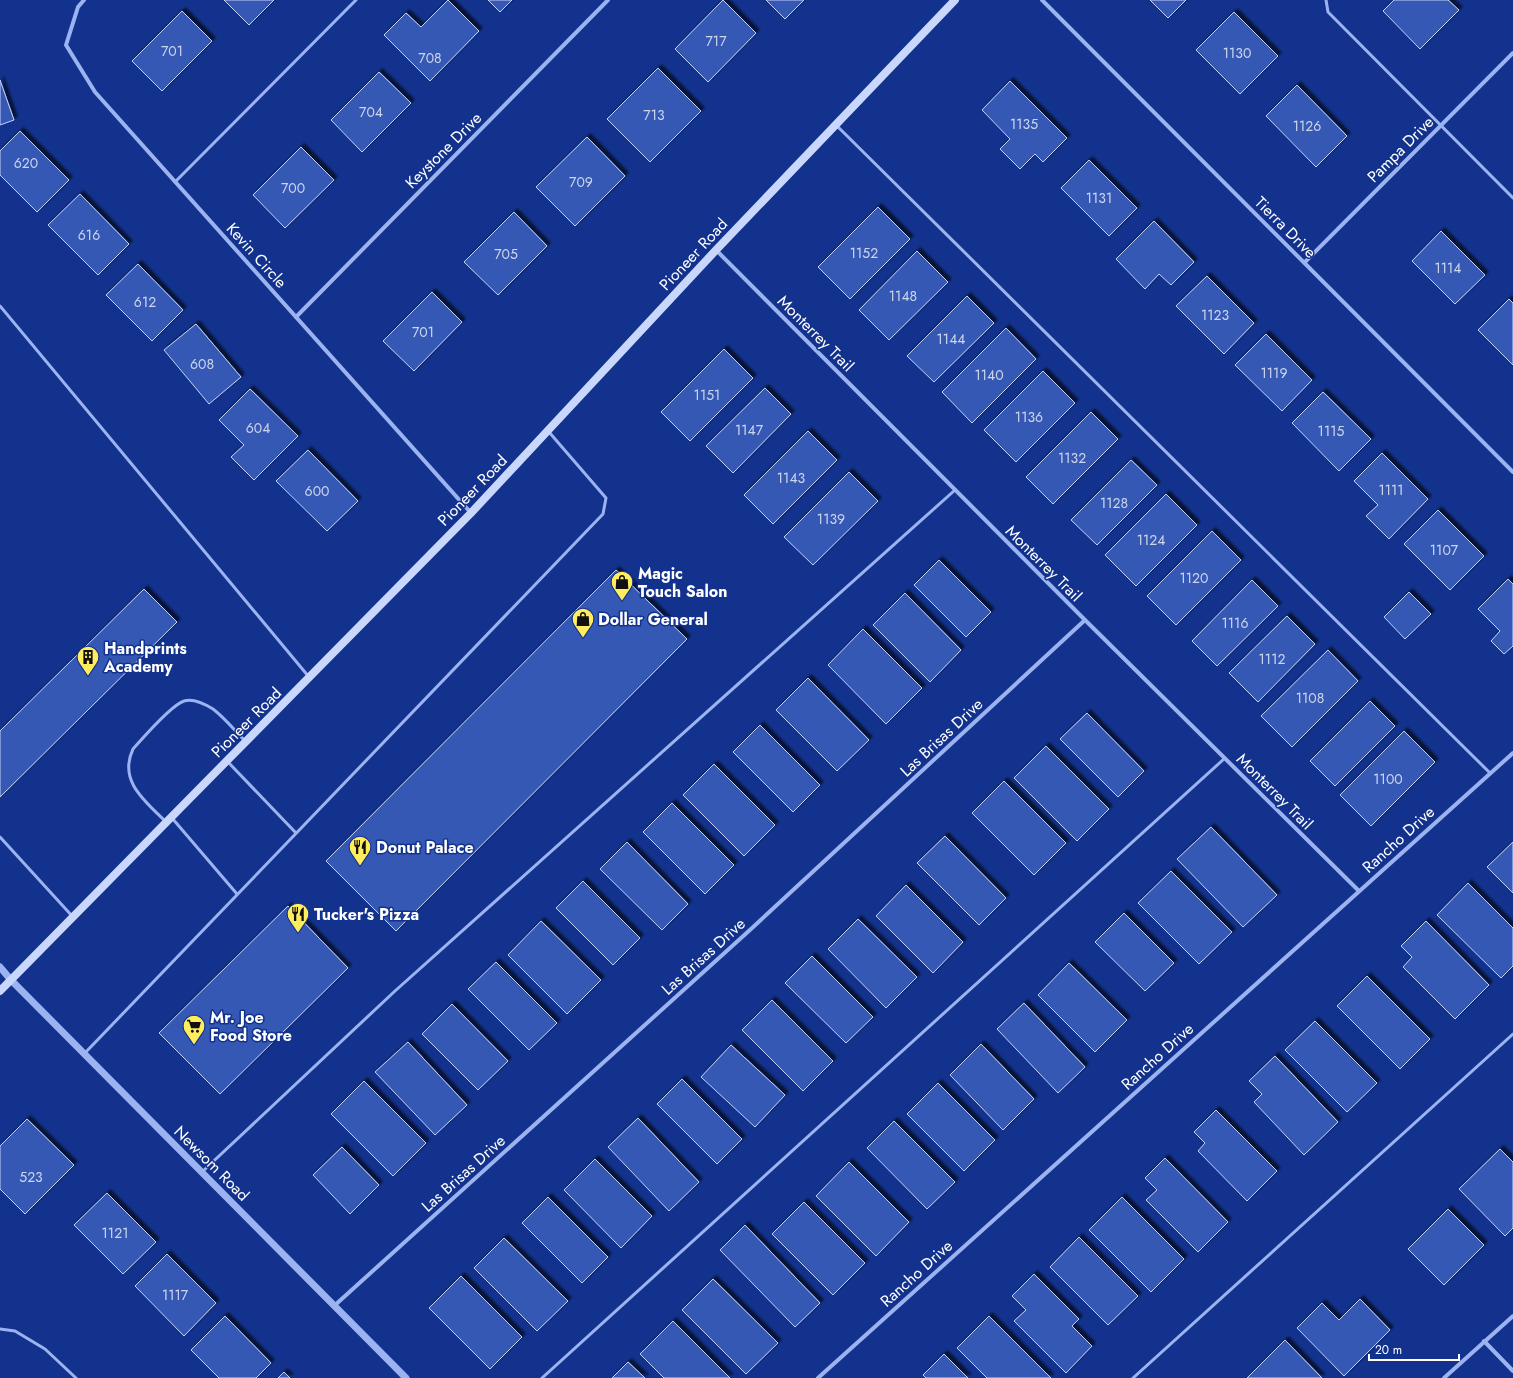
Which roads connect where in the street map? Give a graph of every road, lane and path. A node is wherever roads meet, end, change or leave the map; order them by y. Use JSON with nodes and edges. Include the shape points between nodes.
{"nodes":[{"id":1,"x":84,"y":0,"type":"edge"},
{"id":2,"x":356,"y":0,"type":"edge"},
{"id":3,"x":608,"y":0,"type":"edge"},
{"id":4,"x":955,"y":0,"type":"edge"},
{"id":5,"x":1042,"y":0,"type":"edge"},
{"id":6,"x":1326,"y":0,"type":"edge"},
{"id":7,"x":1513,"y":53,"type":"edge"},
{"id":8,"x":836,"y":125,"type":"junction"},
{"id":9,"x":1441,"y":125,"type":"junction"},
{"id":10,"x":175,"y":182,"type":"junction"},
{"id":11,"x":1513,"y":198,"type":"edge"},
{"id":12,"x":716,"y":250,"type":"junction"},
{"id":13,"x":1305,"y":262,"type":"junction"},
{"id":14,"x":0,"y":306,"type":"edge"},
{"id":15,"x":296,"y":317,"type":"junction"},
{"id":16,"x":548,"y":430,"type":"junction"},
{"id":17,"x":1513,"y":472,"type":"edge"},
{"id":18,"x":955,"y":490,"type":"junction"},
{"id":19,"x":471,"y":513,"type":"junction"},
{"id":20,"x":1085,"y":620,"type":"junction"},
{"id":21,"x":309,"y":677,"type":"junction"},
{"id":22,"x":246,"y":742,"type":"junction"},
{"id":23,"x":1513,"y":752,"type":"edge"},
{"id":24,"x":1225,"y":758,"type":"junction"},
{"id":25,"x":227,"y":761,"type":"junction"},
{"id":26,"x":1490,"y":773,"type":"junction"},
{"id":27,"x":169,"y":820,"type":"junction"},
{"id":28,"x":296,"y":833,"type":"junction"},
{"id":29,"x":0,"y":837,"type":"edge"},
{"id":30,"x":1358,"y":890,"type":"junction"},
{"id":31,"x":237,"y":894,"type":"junction"},
{"id":32,"x":73,"y":917,"type":"junction"},
{"id":33,"x":0,"y":967,"type":"edge"},
{"id":34,"x":11,"y":980,"type":"junction"},
{"id":35,"x":0,"y":992,"type":"edge"},
{"id":36,"x":1513,"y":1034,"type":"edge"},
{"id":37,"x":84,"y":1054,"type":"junction"},
{"id":38,"x":202,"y":1172,"type":"junction"},
{"id":39,"x":334,"y":1306,"type":"junction"},
{"id":40,"x":1513,"y":1316,"type":"edge"},
{"id":41,"x":0,"y":1329,"type":"edge"},
{"id":42,"x":1484,"y":1341,"type":"junction"},
{"id":43,"x":1513,"y":1371,"type":"edge"},
{"id":44,"x":76,"y":1378,"type":"edge"},
{"id":45,"x":406,"y":1378,"type":"edge"},
{"id":46,"x":542,"y":1378,"type":"edge"},
{"id":47,"x":818,"y":1378,"type":"edge"},
{"id":48,"x":1133,"y":1378,"type":"edge"},
{"id":49,"x":1444,"y":1378,"type":"edge"}],
"edges":[{"from":1,"to":10,"type":"street","name":"Kevin Circle","via":[[78,7],[66,45],[95,92]]},
{"from":2,"to":10,"type":"lane"},
{"from":3,"to":15,"type":"street","name":"Keystone Drive"},
{"from":4,"to":8,"type":"main road","name":"Pioneer Road"},
{"from":5,"to":13,"type":"street","name":"Tierra Drive"},
{"from":6,"to":9,"type":"lane","via":[[1328,12]]},
{"from":7,"to":9,"type":"street","name":"Pampa Drive"},
{"from":8,"to":12,"type":"main road","name":"Pioneer Road"},
{"from":8,"to":26,"type":"lane"},
{"from":9,"to":11,"type":"lane"},
{"from":9,"to":13,"type":"street","name":"Pampa Drive"},
{"from":10,"to":15,"type":"street","name":"Kevin Circle"},
{"from":12,"to":16,"type":"main road","name":"Pioneer Road"},
{"from":12,"to":18,"type":"street","name":"Monterrey Trail"},
{"from":13,"to":17,"type":"street","name":"Tierra Drive"},
{"from":14,"to":21,"type":"lane"},
{"from":15,"to":19,"type":"street","name":"Kevin Circle"},
{"from":16,"to":19,"type":"main road","name":"Pioneer Road"},
{"from":16,"to":28,"type":"lane","via":[[606,498],[603,514]]},
{"from":18,"to":20,"type":"street","name":"Monterrey Trail"},
{"from":18,"to":38,"type":"lane","via":[[395,991]]},
{"from":19,"to":21,"type":"main road","name":"Pioneer Road"},
{"from":20,"to":24,"type":"street","name":"Monterrey Trail"},
{"from":20,"to":39,"type":"street","name":"Las Brisas Drive","via":[[739,939]]},
{"from":21,"to":22,"type":"main road","name":"Pioneer Road"},
{"from":22,"to":25,"type":"main road","name":"Pioneer Road"},
{"from":22,"to":27,"type":"lane","via":[[214,710],[204,704],[184,701],[174,707],[133,749],[128,766],[129,777],[140,797]]},
{"from":23,"to":26,"type":"street","name":"Rancho Drive"},
{"from":24,"to":30,"type":"street","name":"Monterrey Trail"},
{"from":24,"to":46,"type":"lane"},
{"from":25,"to":27,"type":"main road","name":"Pioneer Road"},
{"from":25,"to":28,"type":"lane"},
{"from":26,"to":30,"type":"street","name":"Rancho Drive"},
{"from":27,"to":31,"type":"lane"},
{"from":27,"to":32,"type":"main road","name":"Pioneer Road"},
{"from":28,"to":31,"type":"lane"},
{"from":29,"to":32,"type":"lane"},
{"from":30,"to":47,"type":"street","name":"Rancho Drive"},
{"from":31,"to":37,"type":"lane"},
{"from":32,"to":34,"type":"main road","name":"Pioneer Road"},
{"from":33,"to":34,"type":"street","name":"Newsom Road"},
{"from":34,"to":35,"type":"main road","name":"Pioneer Road"},
{"from":34,"to":37,"type":"street","name":"Newsom Road"},
{"from":36,"to":48,"type":"lane"},
{"from":37,"to":38,"type":"street","name":"Newsom Road"},
{"from":38,"to":39,"type":"street","name":"Newsom Road"},
{"from":39,"to":45,"type":"street","name":"Newsom Road"},
{"from":40,"to":42,"type":"street"},
{"from":41,"to":44,"type":"lane","via":[[15,1331],[45,1348]]},
{"from":42,"to":43,"type":"street"},
{"from":42,"to":49,"type":"street"}]}
